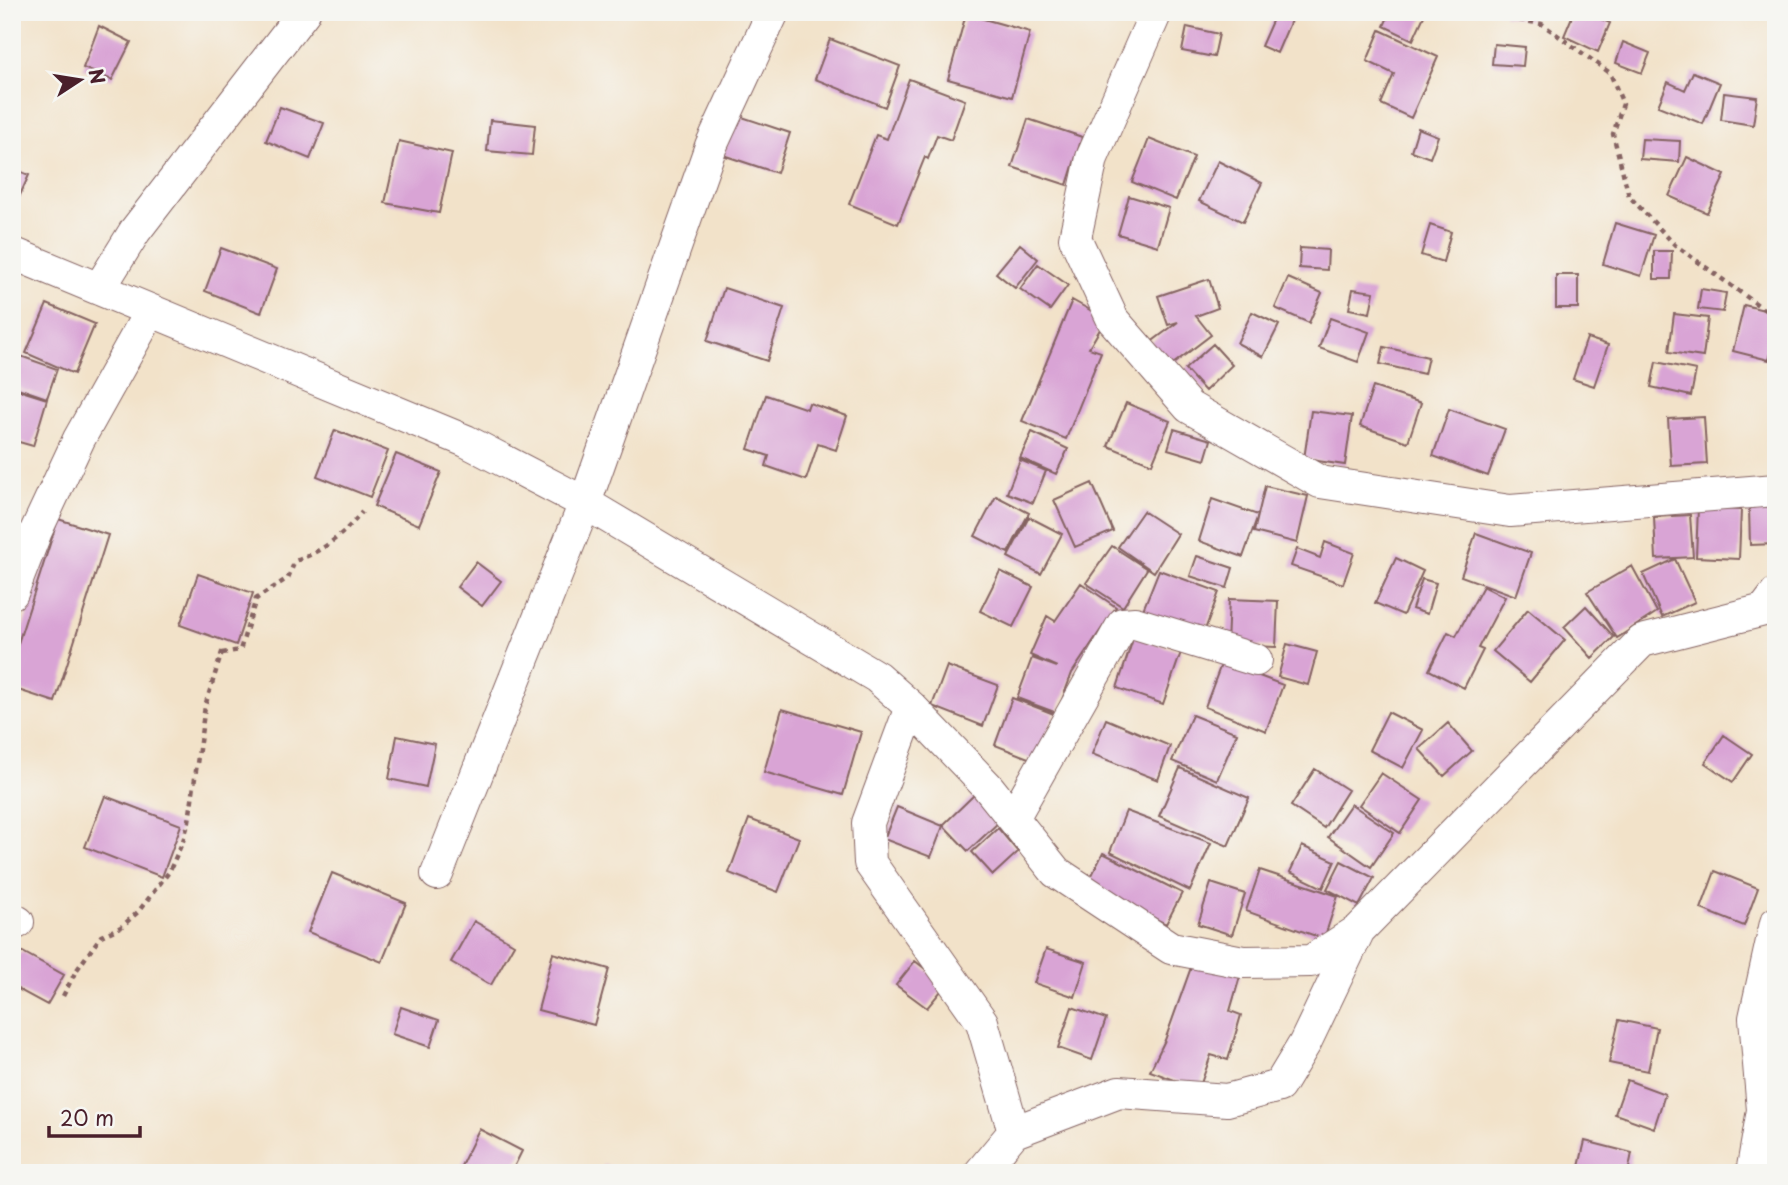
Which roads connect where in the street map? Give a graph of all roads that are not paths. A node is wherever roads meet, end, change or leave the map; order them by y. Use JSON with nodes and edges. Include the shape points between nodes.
{"nodes":[{"id":1,"x":304,"y":12,"type":"edge"},
{"id":2,"x":773,"y":12,"type":"edge"},
{"id":3,"x":1156,"y":12,"type":"edge"},
{"id":4,"x":12,"y":253,"type":"edge"},
{"id":5,"x":99,"y":289,"type":"junction"},
{"id":6,"x":150,"y":312,"type":"junction"},
{"id":7,"x":1776,"y":490,"type":"edge"},
{"id":8,"x":585,"y":503,"type":"junction"},
{"id":9,"x":12,"y":593,"type":"edge"},
{"id":10,"x":1776,"y":594,"type":"edge"},
{"id":11,"x":1256,"y":660,"type":"dead end"},
{"id":12,"x":911,"y":707,"type":"junction"},
{"id":13,"x":1013,"y":818,"type":"junction"},
{"id":14,"x":437,"y":874,"type":"dead end"},
{"id":15,"x":1776,"y":923,"type":"edge"},
{"id":16,"x":1359,"y":930,"type":"junction"},
{"id":17,"x":1771,"y":973,"type":"edge"},
{"id":18,"x":1014,"y":1132,"type":"junction"},
{"id":19,"x":980,"y":1173,"type":"edge"},
{"id":20,"x":1752,"y":1173,"type":"edge"}],
"edges":[{"from":1,"to":5,"type":"street","via":[[142,220]]},
{"from":2,"to":8,"type":"street","via":[[711,146]]},
{"from":3,"to":7,"type":"street","via":[[1092,158],[1075,238],[1113,320],[1189,407],[1320,482],[1510,511]]},
{"from":4,"to":5,"type":"street"},
{"from":5,"to":6,"type":"street"},
{"from":6,"to":8,"type":"street","via":[[466,441]]},
{"from":6,"to":9,"type":"street","via":[[79,439]]},
{"from":8,"to":12,"type":"street","via":[[877,677]]},
{"from":8,"to":14,"type":"street"},
{"from":10,"to":16,"type":"street","via":[[1764,610],[1642,641]]},
{"from":11,"to":13,"type":"street","via":[[1135,623],[1123,624]]},
{"from":12,"to":13,"type":"street"},
{"from":12,"to":18,"type":"street","via":[[868,824],[870,863],[982,1022]]},
{"from":13,"to":16,"type":"street","via":[[1056,873],[1171,948],[1243,962],[1311,961]]},
{"from":15,"to":17,"type":"street"},
{"from":16,"to":18,"type":"street","via":[[1305,1043],[1279,1086],[1227,1100],[1119,1092]]},
{"from":17,"to":20,"type":"street","via":[[1755,1017],[1763,1110]]},
{"from":18,"to":19,"type":"street"}]}
